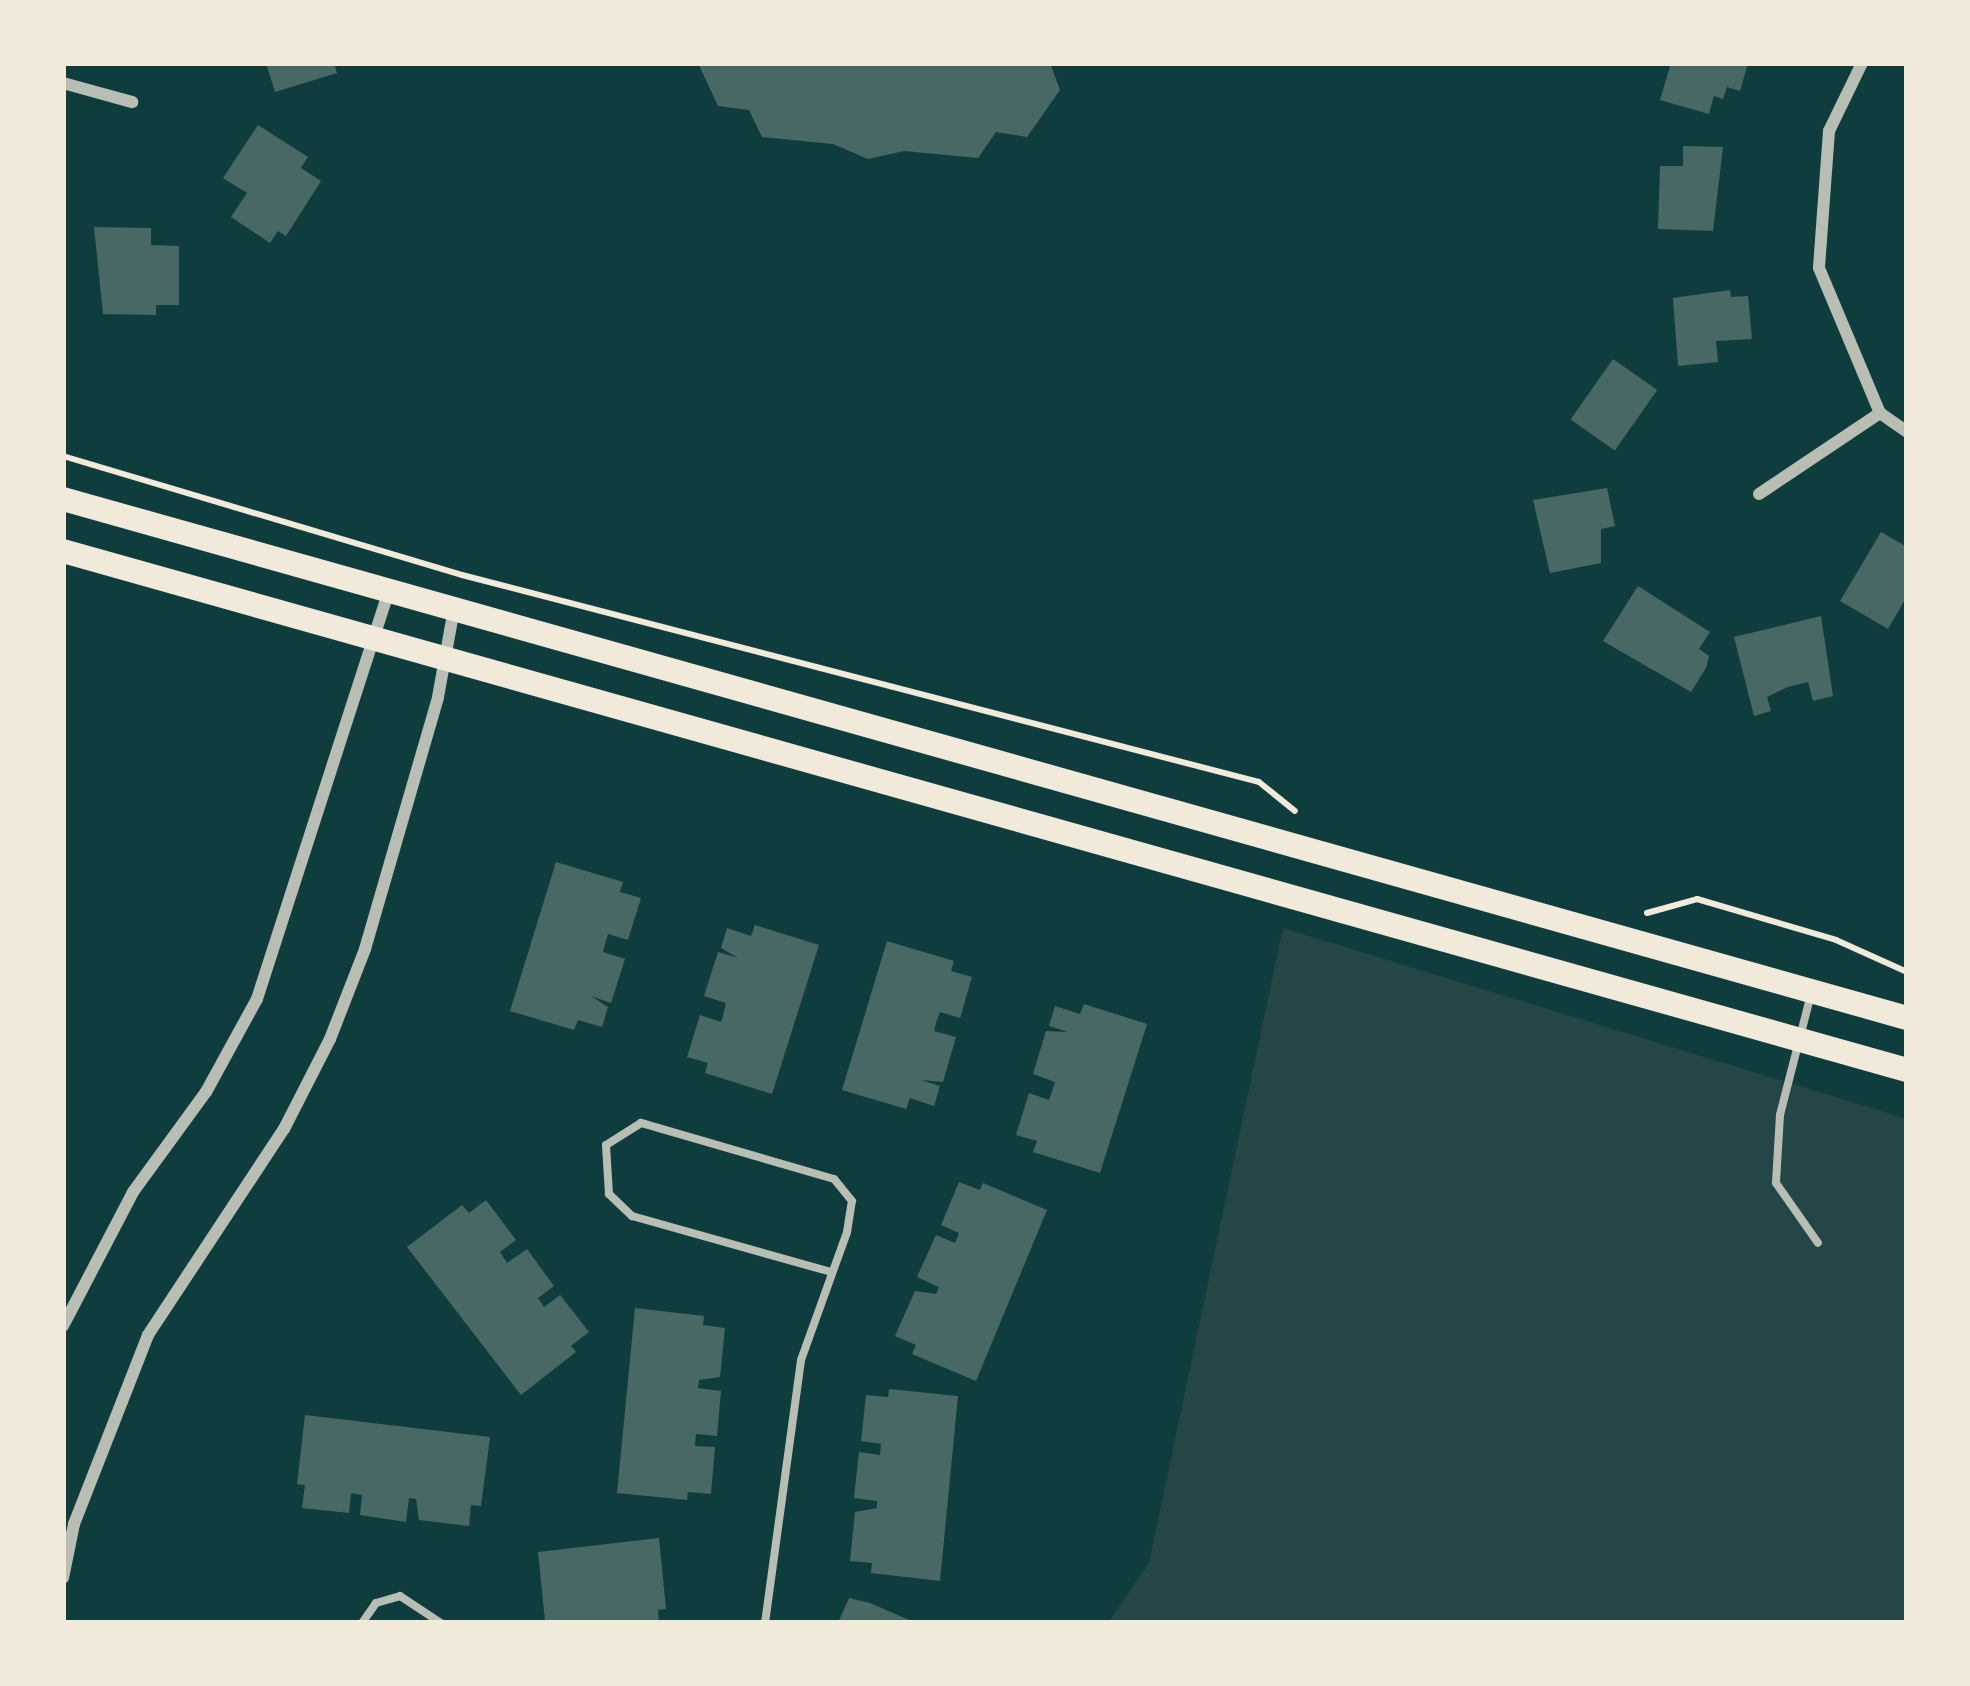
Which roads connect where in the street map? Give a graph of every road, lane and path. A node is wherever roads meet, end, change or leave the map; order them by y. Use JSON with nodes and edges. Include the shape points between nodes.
{"nodes":[{"id":1,"x":1862,"y":63,"type":"edge"},
{"id":2,"x":63,"y":83,"type":"edge"},
{"id":3,"x":132,"y":102,"type":"dead end"},
{"id":4,"x":1880,"y":413,"type":"junction"},
{"id":5,"x":1907,"y":432,"type":"edge"},
{"id":6,"x":63,"y":456,"type":"edge"},
{"id":7,"x":1759,"y":494,"type":"dead end"},
{"id":8,"x":63,"y":499,"type":"edge"},
{"id":9,"x":63,"y":551,"type":"edge"},
{"id":10,"x":389,"y":589,"type":"junction"},
{"id":11,"x":454,"y":606,"type":"junction"},
{"id":12,"x":371,"y":640,"type":"junction"},
{"id":13,"x":445,"y":662,"type":"junction"},
{"id":14,"x":1298,"y":814,"type":"dead end"},
{"id":15,"x":1623,"y":908,"type":"dead end"},
{"id":16,"x":1907,"y":972,"type":"edge"},
{"id":17,"x":1811,"y":991,"type":"junction"},
{"id":18,"x":1907,"y":1018,"type":"edge"},
{"id":19,"x":1804,"y":1040,"type":"junction"},
{"id":20,"x":1907,"y":1070,"type":"edge"},
{"id":21,"x":1818,"y":1243,"type":"dead end"},
{"id":22,"x":831,"y":1272,"type":"junction"},
{"id":23,"x":63,"y":1326,"type":"edge"},
{"id":24,"x":66,"y":1522,"type":"edge"},
{"id":25,"x":63,"y":1578,"type":"edge"},
{"id":26,"x":362,"y":1623,"type":"edge"},
{"id":27,"x":441,"y":1623,"type":"edge"},
{"id":28,"x":765,"y":1623,"type":"edge"}],
"edges":[{"from":1,"to":4,"type":"street","via":[[1829,131],[1819,268]]},
{"from":2,"to":3,"type":"street"},
{"from":4,"to":5,"type":"street"},
{"from":4,"to":7,"type":"street"},
{"from":6,"to":14,"type":"path","via":[[462,575],[1259,782]]},
{"from":8,"to":10,"type":"main road"},
{"from":9,"to":12,"type":"main road"},
{"from":10,"to":11,"type":"main road"},
{"from":10,"to":12,"type":"street"},
{"from":11,"to":13,"type":"street"},
{"from":11,"to":17,"type":"main road"},
{"from":12,"to":13,"type":"main road"},
{"from":12,"to":23,"type":"street","via":[[257,999],[206,1092],[133,1192]]},
{"from":13,"to":19,"type":"main road","via":[[484,666]]},
{"from":13,"to":24,"type":"street","via":[[365,949],[330,1039],[284,1129],[148,1335]]},
{"from":15,"to":16,"type":"path","via":[[1645,914],[1697,899],[1835,940]]},
{"from":17,"to":18,"type":"main road"},
{"from":17,"to":19,"type":"lane"},
{"from":19,"to":20,"type":"main road"},
{"from":19,"to":21,"type":"lane","via":[[1780,1115],[1776,1183]]},
{"from":22,"to":22,"type":"lane","via":[[632,1216],[610,1194],[606,1145],[641,1123],[834,1179],[852,1201]]},
{"from":22,"to":28,"type":"lane","via":[[801,1360]]},
{"from":24,"to":25,"type":"street"},
{"from":26,"to":27,"type":"lane","via":[[376,1604],[400,1596]]}]}
